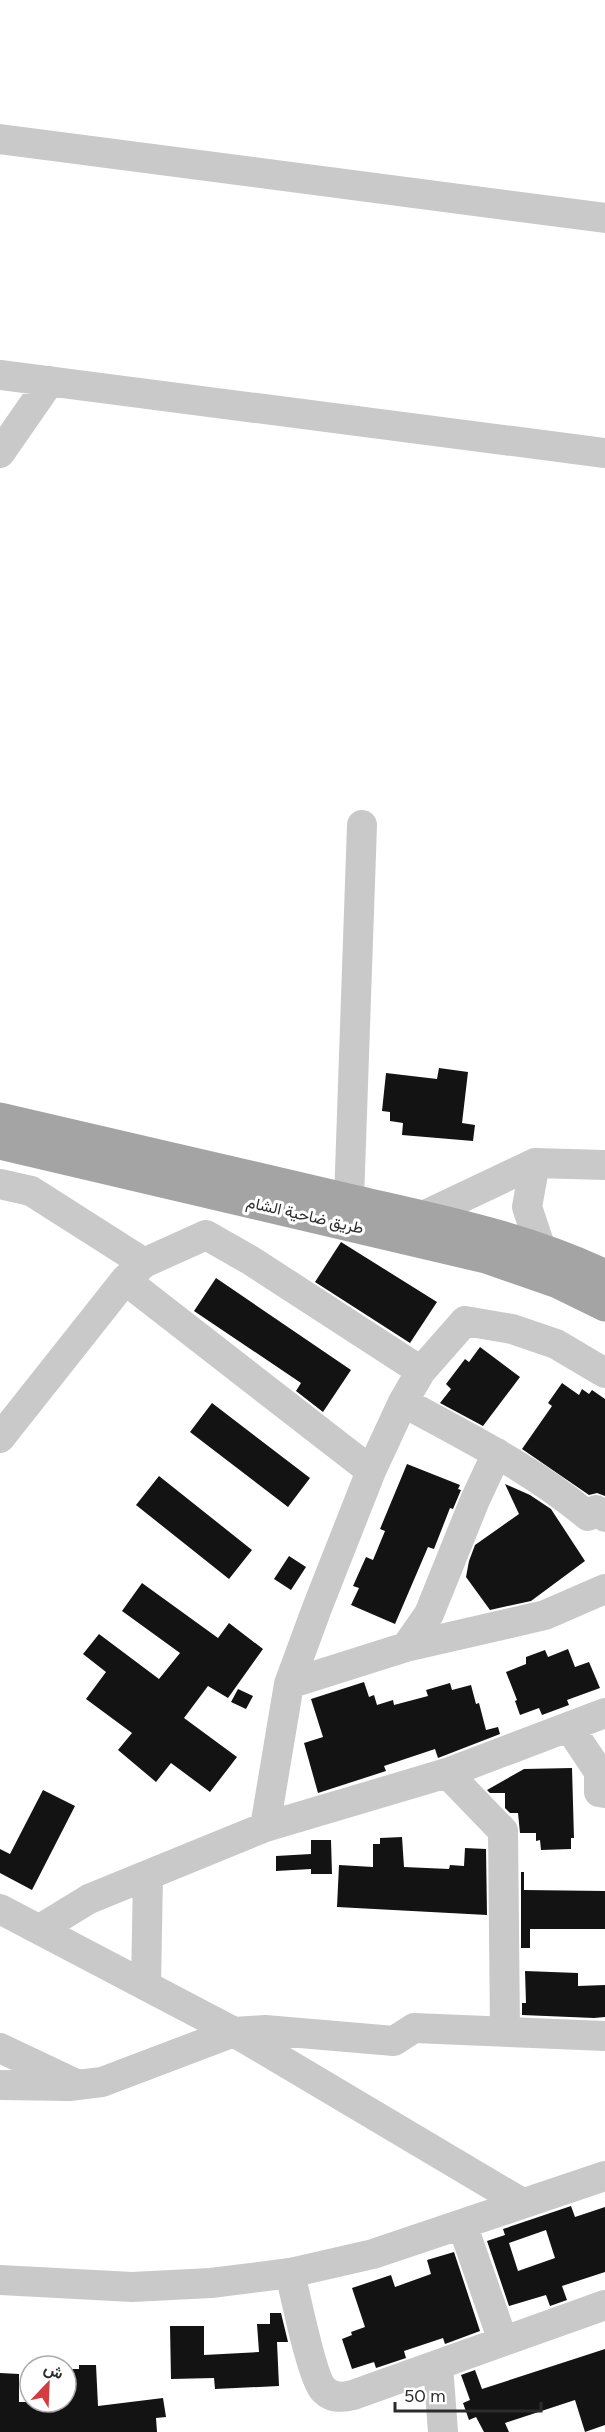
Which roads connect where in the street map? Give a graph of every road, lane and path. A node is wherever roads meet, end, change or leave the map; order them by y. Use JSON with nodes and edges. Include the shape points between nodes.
{"nodes":[{"id":1,"x":0,"y":139,"type":"edge"},
{"id":2,"x":605,"y":218,"type":"edge"},
{"id":3,"x":0,"y":375,"type":"edge"},
{"id":4,"x":50,"y":381,"type":"junction"},
{"id":5,"x":0,"y":453,"type":"edge"},
{"id":6,"x":605,"y":453,"type":"edge"},
{"id":7,"x":362,"y":825,"type":"dead end"},
{"id":8,"x":0,"y":1119,"type":"edge"},
{"id":9,"x":0,"y":1143,"type":"edge"},
{"id":10,"x":535,"y":1163,"type":"junction"},
{"id":11,"x":605,"y":1165,"type":"edge"},
{"id":12,"x":0,"y":1184,"type":"edge"},
{"id":13,"x":349,"y":1200,"type":"junction"},
{"id":14,"x":423,"y":1216,"type":"junction"},
{"id":15,"x":541,"y":1249,"type":"junction"},
{"id":16,"x":135,"y":1271,"type":"junction"},
{"id":17,"x":605,"y":1276,"type":"edge"},
{"id":18,"x":605,"y":1305,"type":"edge"},
{"id":19,"x":421,"y":1371,"type":"junction"},
{"id":20,"x":605,"y":1373,"type":"edge"},
{"id":21,"x":403,"y":1402,"type":"junction"},
{"id":22,"x":0,"y":1438,"type":"edge"},
{"id":23,"x":497,"y":1453,"type":"junction"},
{"id":24,"x":371,"y":1471,"type":"junction"},
{"id":25,"x":605,"y":1517,"type":"edge"},
{"id":26,"x":605,"y":1589,"type":"edge"},
{"id":27,"x":406,"y":1647,"type":"junction"},
{"id":28,"x":289,"y":1684,"type":"junction"},
{"id":29,"x":605,"y":1713,"type":"edge"},
{"id":30,"x":569,"y":1727,"type":"junction"},
{"id":31,"x":447,"y":1773,"type":"junction"},
{"id":32,"x":605,"y":1793,"type":"edge"},
{"id":33,"x":265,"y":1827,"type":"junction"},
{"id":34,"x":148,"y":1875,"type":"junction"},
{"id":35,"x":0,"y":1909,"type":"edge"},
{"id":36,"x":40,"y":1929,"type":"junction"},
{"id":37,"x":146,"y":1985,"type":"junction"},
{"id":38,"x":505,"y":2031,"type":"junction"},
{"id":39,"x":234,"y":2032,"type":"junction"},
{"id":40,"x":605,"y":2036,"type":"edge"},
{"id":41,"x":0,"y":2048,"type":"edge"},
{"id":42,"x":0,"y":2085,"type":"edge"},
{"id":43,"x":77,"y":2085,"type":"junction"},
{"id":44,"x":605,"y":2176,"type":"edge"},
{"id":45,"x":522,"y":2203,"type":"junction"},
{"id":46,"x":462,"y":2224,"type":"junction"},
{"id":47,"x":290,"y":2273,"type":"junction"},
{"id":48,"x":0,"y":2280,"type":"edge"},
{"id":49,"x":605,"y":2305,"type":"edge"},
{"id":50,"x":503,"y":2342,"type":"junction"},
{"id":51,"x":438,"y":2365,"type":"junction"},
{"id":52,"x":443,"y":2432,"type":"edge"}],
"edges":[{"from":1,"to":2,"type":"street"},
{"from":3,"to":4,"type":"street"},
{"from":4,"to":5,"type":"street"},
{"from":4,"to":6,"type":"street"},
{"from":7,"to":13,"type":"street"},
{"from":8,"to":13,"type":"main road","name":"طريق ضاحية الشام"},
{"from":9,"to":18,"type":"main road","name":"طريق ضاحية الشام","via":[[486,1257],[558,1282]]},
{"from":10,"to":11,"type":"street"},
{"from":10,"to":14,"type":"street"},
{"from":10,"to":15,"type":"street","via":[[527,1207]]},
{"from":12,"to":16,"type":"street","via":[[32,1191]]},
{"from":13,"to":14,"type":"main road","name":"طريق ضاحية الشام"},
{"from":14,"to":15,"type":"main road","name":"طريق ضاحية الشام"},
{"from":15,"to":17,"type":"main road","name":"طريق ضاحية الشام"},
{"from":16,"to":19,"type":"street","via":[[206,1235]]},
{"from":16,"to":22,"type":"street"},
{"from":16,"to":24,"type":"street"},
{"from":19,"to":20,"type":"street","via":[[465,1321],[512,1329],[556,1344]]},
{"from":19,"to":21,"type":"street"},
{"from":21,"to":23,"type":"street"},
{"from":21,"to":24,"type":"street"},
{"from":23,"to":25,"type":"street","via":[[588,1516],[596,1510]]},
{"from":23,"to":27,"type":"street","via":[[429,1614]]},
{"from":24,"to":28,"type":"street"},
{"from":26,"to":27,"type":"street","via":[[545,1616]]},
{"from":27,"to":28,"type":"street"},
{"from":28,"to":33,"type":"street"},
{"from":29,"to":30,"type":"street"},
{"from":30,"to":31,"type":"street"},
{"from":30,"to":32,"type":"street","via":[[599,1772],[599,1792]]},
{"from":31,"to":33,"type":"street"},
{"from":31,"to":38,"type":"street","via":[[503,1832]]},
{"from":33,"to":34,"type":"street"},
{"from":34,"to":36,"type":"street","via":[[89,1899]]},
{"from":34,"to":37,"type":"street"},
{"from":35,"to":36,"type":"street"},
{"from":36,"to":37,"type":"street"},
{"from":37,"to":39,"type":"street"},
{"from":38,"to":39,"type":"street","via":[[414,2028],[394,2041],[265,2030]]},
{"from":38,"to":40,"type":"street"},
{"from":39,"to":43,"type":"street","via":[[102,2082]]},
{"from":39,"to":45,"type":"street"},
{"from":41,"to":43,"type":"street"},
{"from":42,"to":43,"type":"street"},
{"from":44,"to":45,"type":"street"},
{"from":45,"to":46,"type":"street"},
{"from":46,"to":47,"type":"street","via":[[374,2253]]},
{"from":46,"to":50,"type":"street"},
{"from":47,"to":48,"type":"street","via":[[132,2287]]},
{"from":47,"to":51,"type":"street","via":[[316,2378],[328,2393],[347,2396]]},
{"from":49,"to":50,"type":"street"},
{"from":50,"to":51,"type":"street"},
{"from":51,"to":52,"type":"street"}]}
